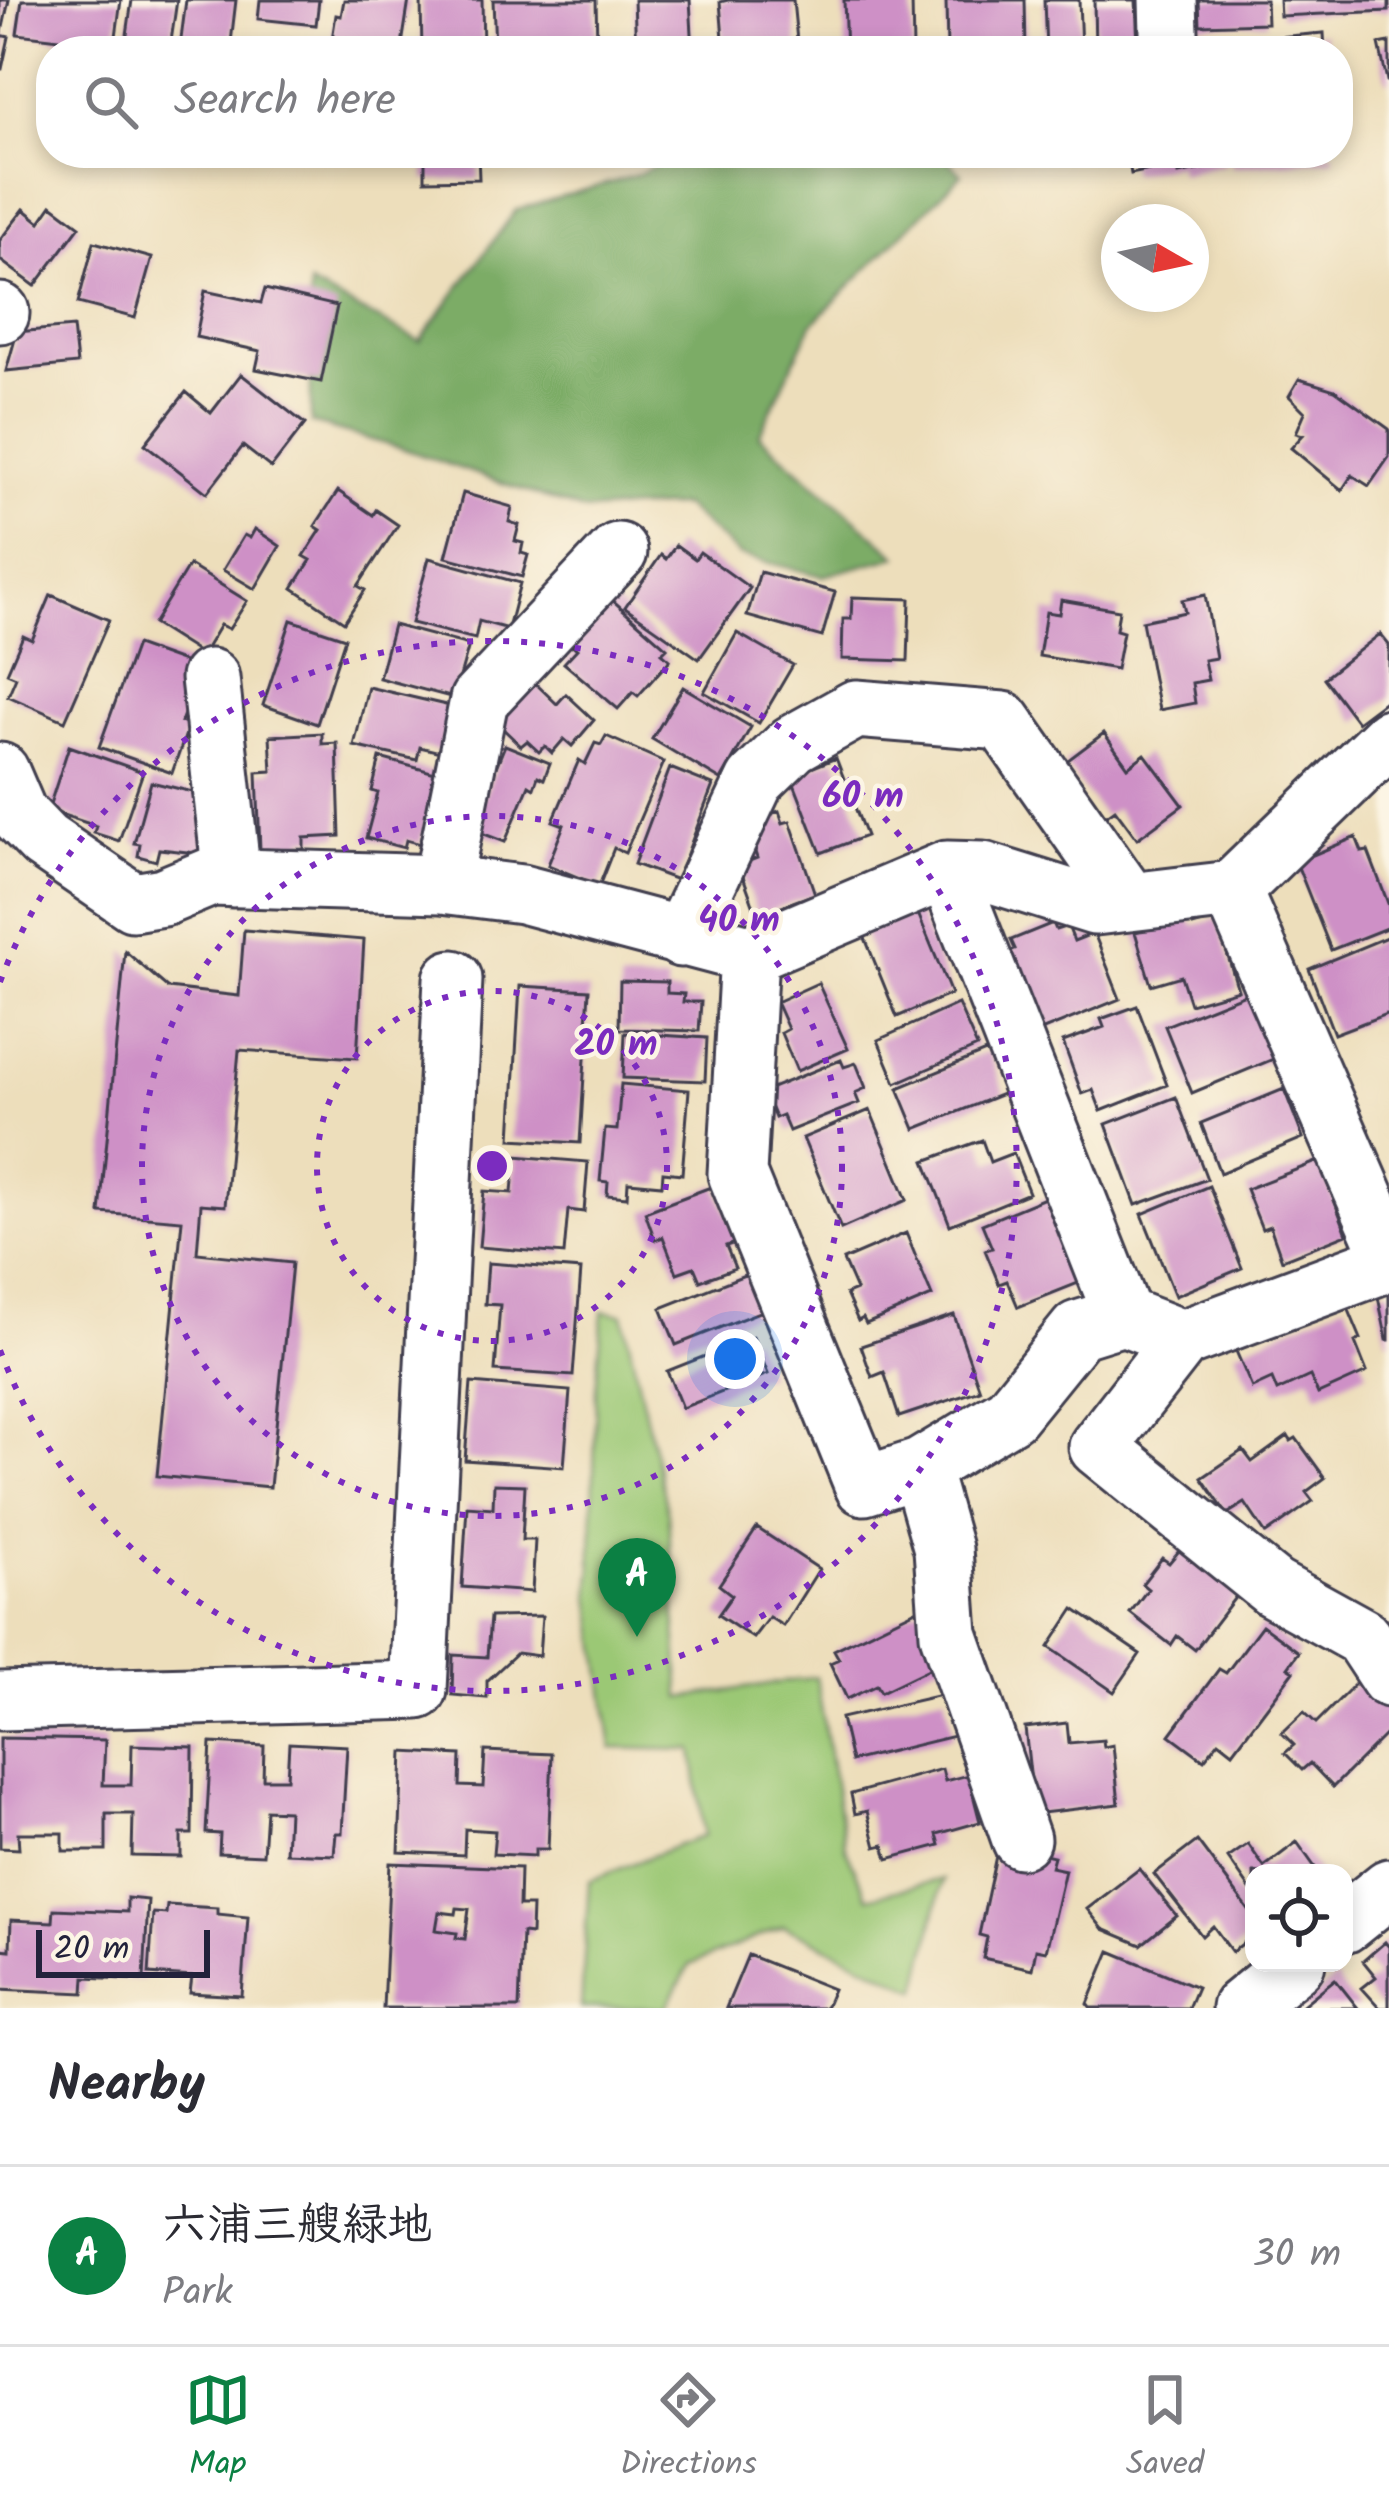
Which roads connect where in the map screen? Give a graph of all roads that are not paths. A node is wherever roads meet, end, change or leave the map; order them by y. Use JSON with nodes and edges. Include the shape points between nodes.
{"nodes":[{"id":1,"x":618,"y":552,"type":"dead end"},
{"id":2,"x":210,"y":678,"type":"dead end"},
{"id":3,"x":1389,"y":738,"type":"edge"},
{"id":4,"x":0,"y":772,"type":"edge"},
{"id":5,"x":947,"y":870,"type":"junction"},
{"id":6,"x":232,"y":878,"type":"junction"},
{"id":7,"x":442,"y":884,"type":"junction"},
{"id":8,"x":1232,"y":890,"type":"junction"},
{"id":9,"x":1130,"y":902,"type":"junction"},
{"id":10,"x":681,"y":938,"type":"junction"},
{"id":11,"x":749,"y":954,"type":"junction"},
{"id":12,"x":453,"y":979,"type":"dead end"},
{"id":13,"x":1389,"y":1251,"type":"edge"},
{"id":14,"x":1389,"y":1262,"type":"edge"},
{"id":15,"x":1123,"y":1316,"type":"junction"},
{"id":16,"x":1182,"y":1339,"type":"junction"},
{"id":17,"x":920,"y":1468,"type":"junction"},
{"id":18,"x":1389,"y":1678,"type":"edge"},
{"id":19,"x":0,"y":1701,"type":"edge"},
{"id":20,"x":1022,"y":1839,"type":"dead end"},
{"id":21,"x":1389,"y":1888,"type":"edge"},
{"id":22,"x":1353,"y":1917,"type":"edge"},
{"id":23,"x":1285,"y":1972,"type":"edge"},
{"id":24,"x":1241,"y":2008,"type":"edge"}],
"edges":[{"from":1,"to":7,"type":"street","via":[[478,700]]},
{"from":2,"to":6,"type":"street"},
{"from":3,"to":8,"type":"street"},
{"from":4,"to":6,"type":"street","via":[[18,814],[44,841],[133,902]]},
{"from":5,"to":9,"type":"street","via":[[983,871],[1096,906]]},
{"from":5,"to":11,"type":"street"},
{"from":5,"to":15,"type":"street"},
{"from":6,"to":7,"type":"street"},
{"from":7,"to":10,"type":"street","via":[[522,894]]},
{"from":8,"to":9,"type":"street"},
{"from":8,"to":13,"type":"street"},
{"from":9,"to":10,"type":"street","via":[[1003,721],[856,709],[793,744],[755,781]]},
{"from":10,"to":11,"type":"street"},
{"from":11,"to":17,"type":"street","via":[[736,1174],[864,1486]]},
{"from":12,"to":19,"type":"street","via":[[418,1690]]},
{"from":14,"to":16,"type":"street"},
{"from":15,"to":16,"type":"street"},
{"from":15,"to":17,"type":"street","via":[[1078,1330],[1010,1414]]},
{"from":16,"to":18,"type":"street","via":[[1098,1447],[1274,1588],[1362,1637]]},
{"from":17,"to":20,"type":"street","via":[[944,1549],[949,1634]]},
{"from":21,"to":22,"type":"street"},
{"from":23,"to":24,"type":"street"}]}
